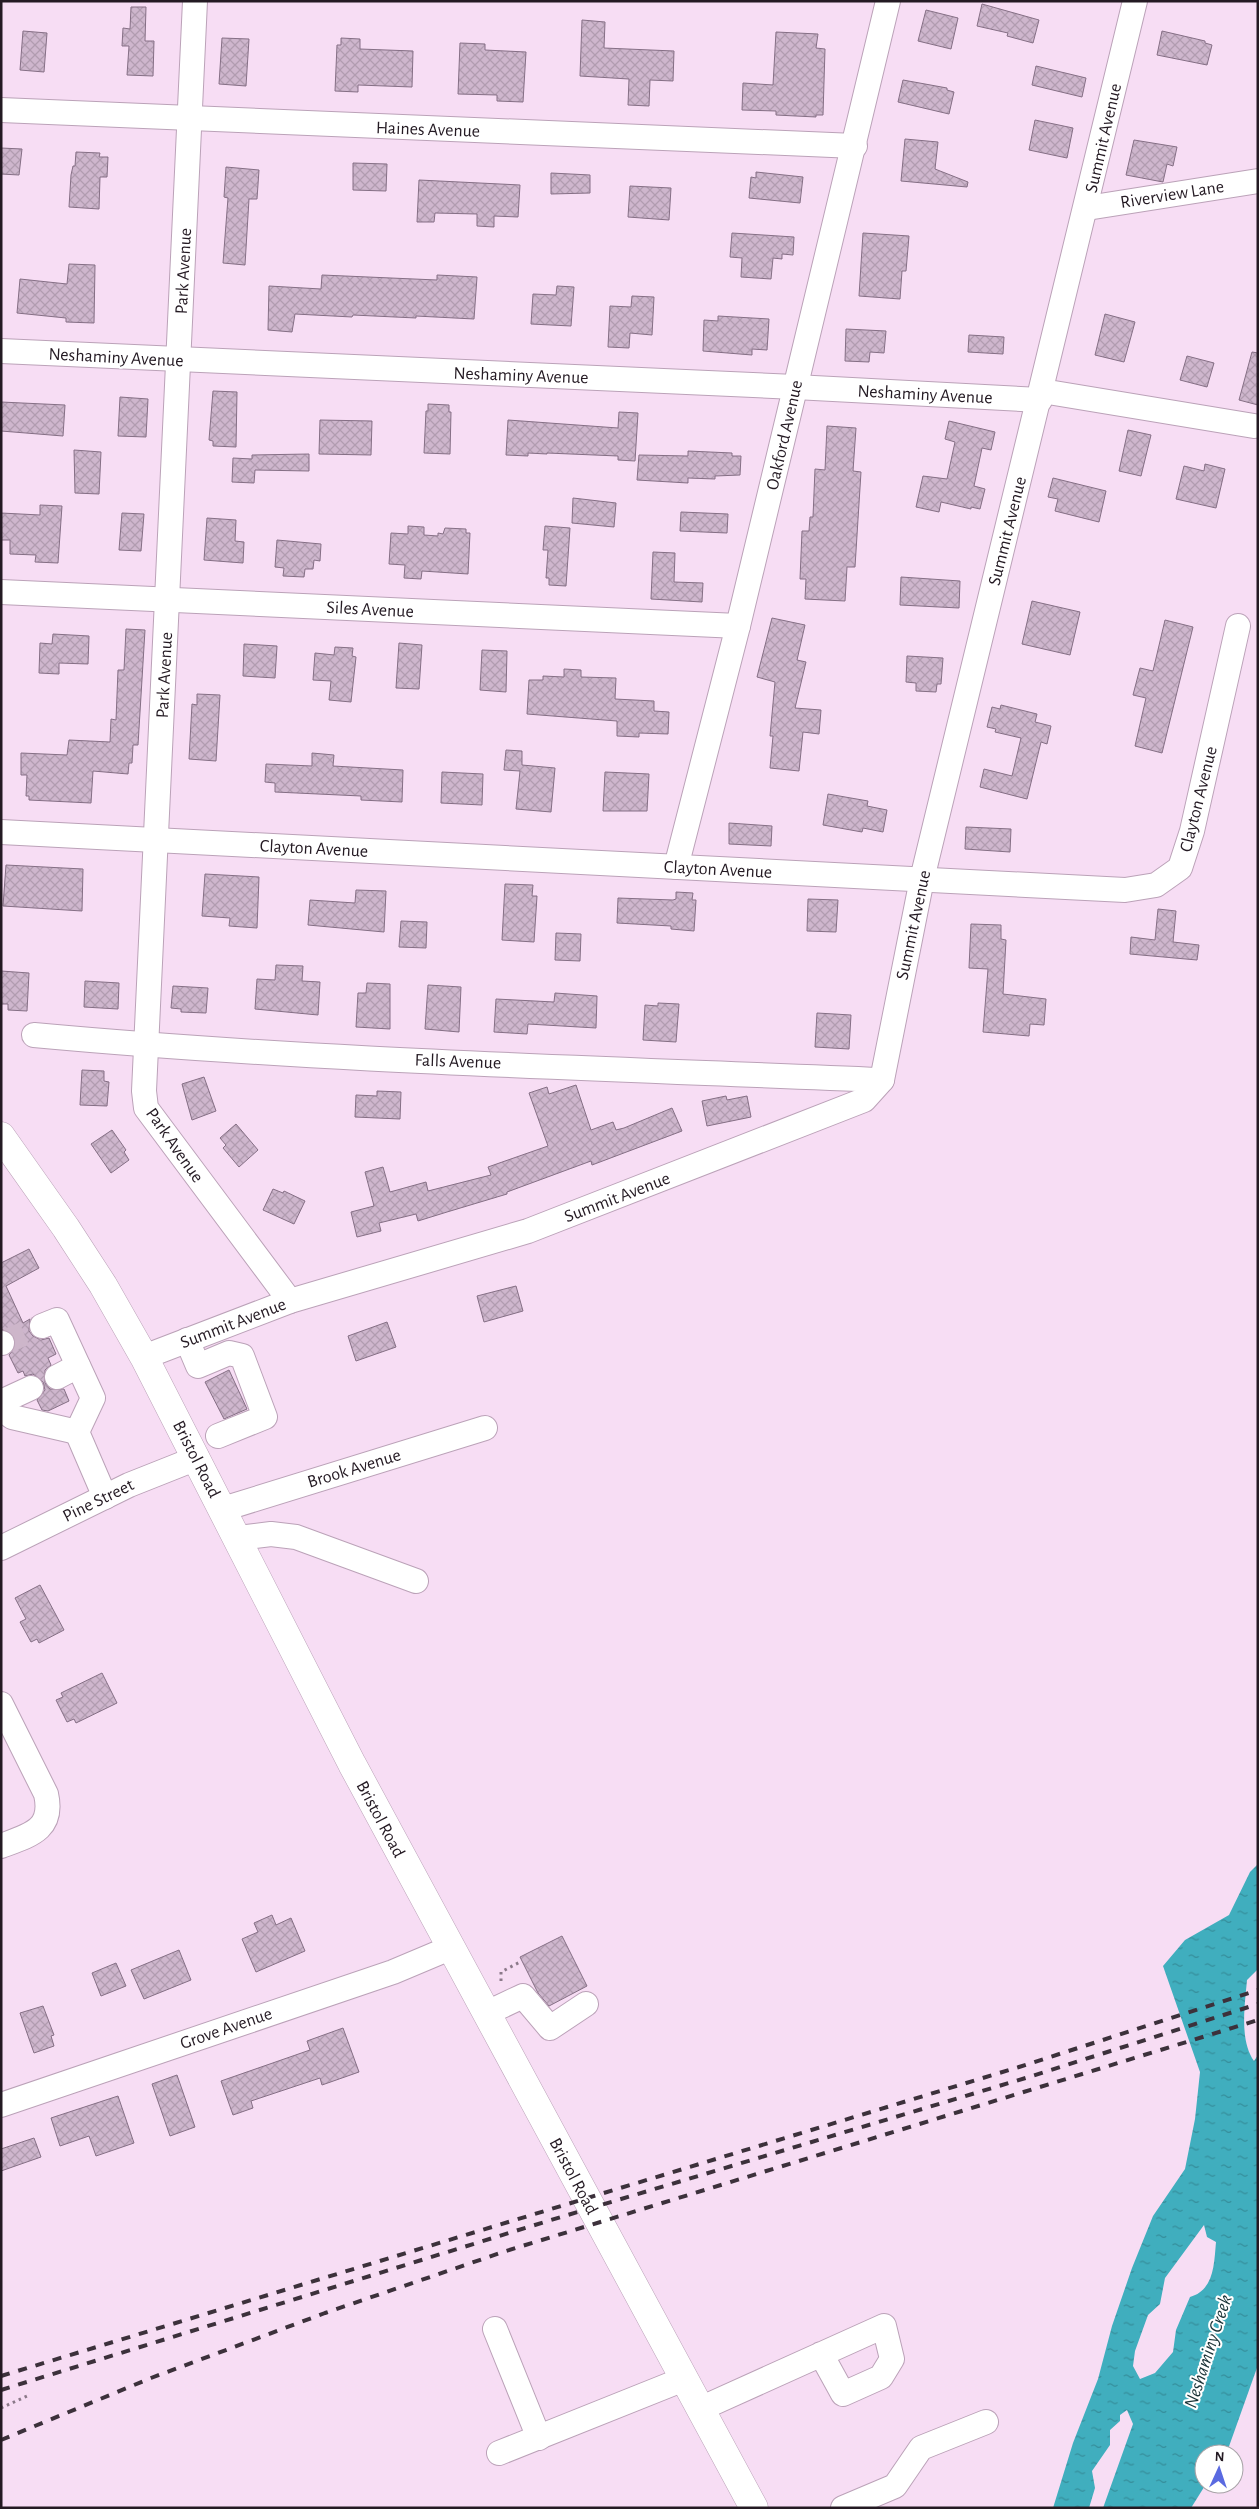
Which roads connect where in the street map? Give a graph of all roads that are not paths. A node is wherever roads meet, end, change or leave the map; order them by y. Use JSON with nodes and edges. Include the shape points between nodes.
{"nodes":[{"id":1,"x":195,"y":1,"type":"edge"},
{"id":2,"x":888,"y":1,"type":"edge"},
{"id":3,"x":1136,"y":1,"type":"edge"},
{"id":4,"x":1,"y":110,"type":"edge"},
{"id":5,"x":191,"y":120,"type":"junction"},
{"id":6,"x":855,"y":146,"type":"junction"},
{"id":7,"x":1258,"y":181,"type":"edge"},
{"id":8,"x":1087,"y":208,"type":"junction"},
{"id":9,"x":1,"y":351,"type":"edge"},
{"id":10,"x":179,"y":360,"type":"junction"},
{"id":11,"x":795,"y":387,"type":"junction"},
{"id":12,"x":1041,"y":396,"type":"junction"},
{"id":13,"x":1254,"y":426,"type":"dead end"},
{"id":14,"x":1,"y":592,"type":"edge"},
{"id":15,"x":168,"y":600,"type":"junction"},
{"id":16,"x":738,"y":626,"type":"junction"},
{"id":17,"x":1238,"y":626,"type":"dead end"},
{"id":18,"x":1,"y":832,"type":"edge"},
{"id":19,"x":157,"y":840,"type":"junction"},
{"id":20,"x":676,"y":867,"type":"junction"},
{"id":21,"x":922,"y":879,"type":"junction"},
{"id":22,"x":34,"y":1036,"type":"dead end"},
{"id":23,"x":147,"y":1046,"type":"junction"},
{"id":24,"x":882,"y":1080,"type":"junction"},
{"id":25,"x":1,"y":1136,"type":"edge"},
{"id":26,"x":290,"y":1301,"type":"junction"},
{"id":27,"x":42,"y":1326,"type":"tunnel mouth"},
{"id":28,"x":187,"y":1340,"type":"junction"},
{"id":29,"x":144,"y":1357,"type":"junction"},
{"id":30,"x":78,"y":1366,"type":"junction"},
{"id":31,"x":57,"y":1377,"type":"dead end"},
{"id":32,"x":31,"y":1388,"type":"dead end"},
{"id":33,"x":1,"y":1402,"type":"edge"},
{"id":34,"x":1,"y":1408,"type":"edge"},
{"id":35,"x":485,"y":1428,"type":"dead end"},
{"id":36,"x":76,"y":1432,"type":"junction"},
{"id":37,"x":218,"y":1436,"type":"dead end"},
{"id":38,"x":197,"y":1458,"type":"junction"},
{"id":39,"x":105,"y":1497,"type":"junction"},
{"id":40,"x":223,"y":1509,"type":"junction"},
{"id":41,"x":238,"y":1538,"type":"junction"},
{"id":42,"x":1,"y":1548,"type":"edge"},
{"id":43,"x":416,"y":1581,"type":"dead end"},
{"id":44,"x":1,"y":1704,"type":"edge"},
{"id":45,"x":1,"y":1846,"type":"edge"},
{"id":46,"x":450,"y":1948,"type":"junction"},
{"id":47,"x":586,"y":2004,"type":"dead end"},
{"id":48,"x":487,"y":2013,"type":"junction"},
{"id":49,"x":1,"y":2105,"type":"edge"},
{"id":50,"x":495,"y":2329,"type":"dead end"},
{"id":51,"x":821,"y":2354,"type":"dead end"},
{"id":52,"x":684,"y":2379,"type":"junction"},
{"id":53,"x":700,"y":2408,"type":"junction"},
{"id":54,"x":986,"y":2422,"type":"dead end"},
{"id":55,"x":538,"y":2438,"type":"junction"},
{"id":56,"x":499,"y":2453,"type":"dead end"},
{"id":57,"x":753,"y":2508,"type":"edge"},
{"id":58,"x":843,"y":2508,"type":"edge"}],
"edges":[{"from":1,"to":5,"type":"street","name":"Park Avenue"},
{"from":2,"to":6,"type":"street","name":"Oakford Avenue"},
{"from":3,"to":8,"type":"street","name":"Summit Avenue"},
{"from":4,"to":5,"type":"street","name":"Haines Avenue"},
{"from":5,"to":6,"type":"street","name":"Haines Avenue"},
{"from":5,"to":10,"type":"street","name":"Park Avenue"},
{"from":6,"to":11,"type":"street","name":"Oakford Avenue"},
{"from":7,"to":8,"type":"street","name":"Riverview Lane"},
{"from":8,"to":12,"type":"street","name":"Summit Avenue"},
{"from":9,"to":10,"type":"street","name":"Neshaminy Avenue"},
{"from":10,"to":11,"type":"street","name":"Neshaminy Avenue"},
{"from":10,"to":15,"type":"street","name":"Park Avenue"},
{"from":11,"to":12,"type":"street","name":"Neshaminy Avenue"},
{"from":11,"to":16,"type":"street","name":"Oakford Avenue"},
{"from":12,"to":13,"type":"street","name":"Neshaminy Avenue"},
{"from":12,"to":21,"type":"street","name":"Summit Avenue"},
{"from":14,"to":15,"type":"street","name":"Siles Avenue"},
{"from":15,"to":16,"type":"street","name":"Siles Avenue"},
{"from":15,"to":19,"type":"street","name":"Park Avenue"},
{"from":16,"to":20,"type":"street","name":"Oakford Avenue"},
{"from":17,"to":21,"type":"street","name":"Clayton Avenue","via":[[1192,831],[1180,868],[1156,885],[1125,890]]},
{"from":18,"to":19,"type":"street","name":"Clayton Avenue"},
{"from":19,"to":20,"type":"street","name":"Clayton Avenue"},
{"from":19,"to":23,"type":"street","name":"Park Avenue"},
{"from":20,"to":21,"type":"street","name":"Clayton Avenue"},
{"from":21,"to":24,"type":"street","name":"Summit Avenue"},
{"from":22,"to":23,"type":"street","name":"Falls Avenue"},
{"from":23,"to":24,"type":"street","name":"Falls Avenue"},
{"from":23,"to":26,"type":"street","name":"Park Avenue","via":[[146,1108]]},
{"from":24,"to":26,"type":"street","name":"Summit Avenue","via":[[864,1100],[528,1231]]},
{"from":25,"to":29,"type":"main road","name":"Bristol Road","via":[[66,1228]]},
{"from":26,"to":28,"type":"street","name":"Summit Avenue"},
{"from":27,"to":30,"type":"street","via":[[57,1320]]},
{"from":28,"to":29,"type":"street","name":"Summit Avenue"},
{"from":28,"to":37,"type":"street","via":[[198,1366],[229,1353],[242,1356],[265,1417]]},
{"from":29,"to":38,"type":"main road","name":"Bristol Road"},
{"from":30,"to":31,"type":"street"},
{"from":30,"to":36,"type":"street","via":[[93,1398]]},
{"from":32,"to":33,"type":"street"},
{"from":34,"to":36,"type":"street","via":[[12,1417]]},
{"from":35,"to":40,"type":"street","name":"Brook Avenue"},
{"from":36,"to":39,"type":"street"},
{"from":38,"to":39,"type":"street","name":"Pine Street"},
{"from":38,"to":40,"type":"main road","name":"Bristol Road"},
{"from":39,"to":42,"type":"street","name":"Pine Street"},
{"from":40,"to":41,"type":"main road","name":"Bristol Road"},
{"from":41,"to":43,"type":"street","via":[[272,1534],[296,1538]]},
{"from":41,"to":46,"type":"main road","name":"Bristol Road","via":[[352,1764]]},
{"from":44,"to":45,"type":"street","via":[[46,1794],[49,1808],[44,1824]]},
{"from":46,"to":48,"type":"main road","name":"Bristol Road"},
{"from":46,"to":49,"type":"street","name":"Grove Avenue","via":[[393,1972]]},
{"from":47,"to":48,"type":"street","via":[[550,2028],[523,1996]]},
{"from":48,"to":52,"type":"main road","name":"Bristol Road"},
{"from":50,"to":55,"type":"street"},
{"from":51,"to":53,"type":"street"},
{"from":52,"to":53,"type":"main road","name":"Bristol Road"},
{"from":52,"to":55,"type":"street"},
{"from":53,"to":57,"type":"main road","name":"Bristol Road"},
{"from":54,"to":58,"type":"street","via":[[921,2448],[895,2486]]},
{"from":55,"to":56,"type":"street"}]}
